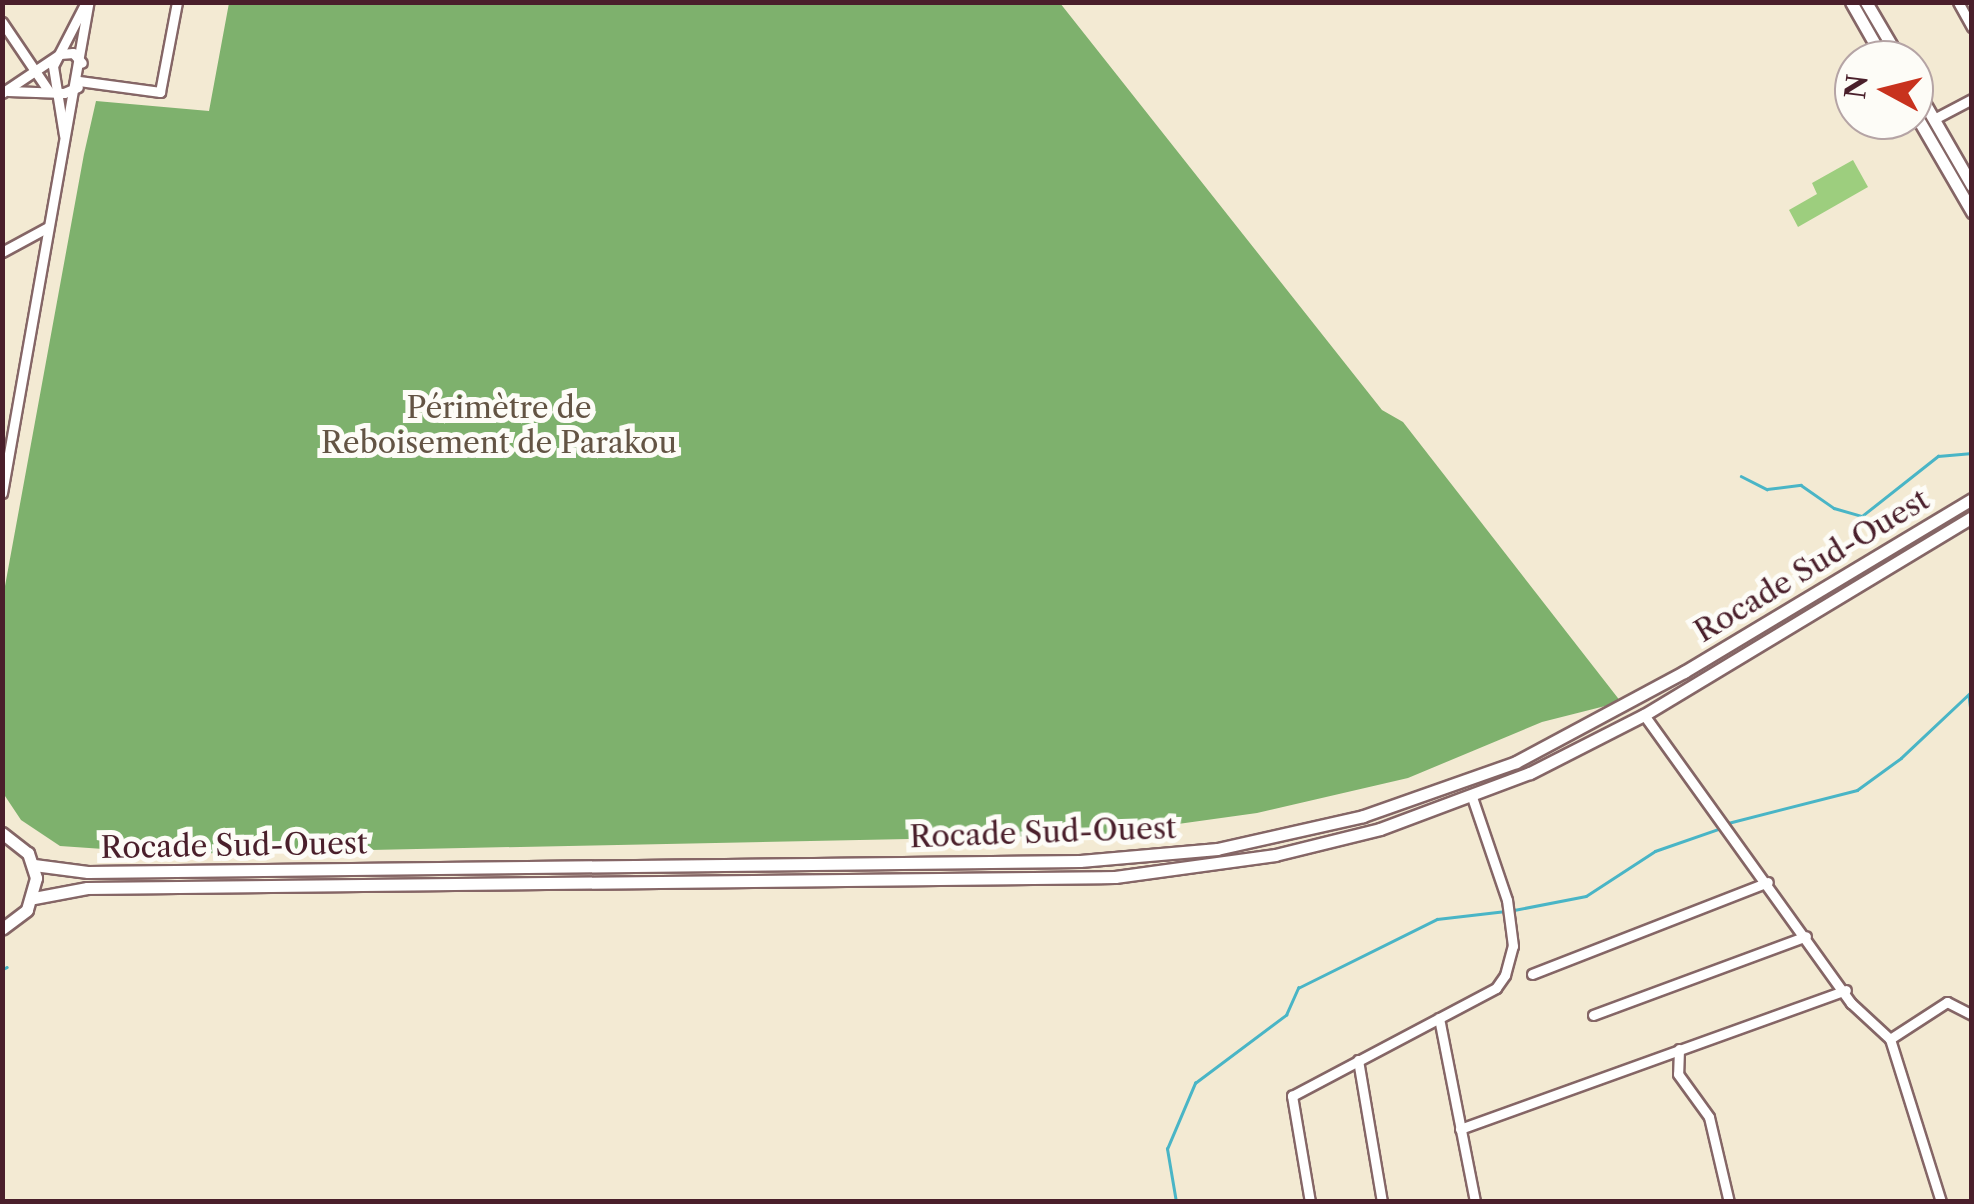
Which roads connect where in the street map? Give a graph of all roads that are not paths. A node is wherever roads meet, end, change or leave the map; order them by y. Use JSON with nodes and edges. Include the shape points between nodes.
{"nodes":[{"id":1,"x":88,"y":2,"type":"edge"},
{"id":2,"x":177,"y":2,"type":"edge"},
{"id":3,"x":1851,"y":2,"type":"edge"},
{"id":4,"x":1866,"y":2,"type":"edge"},
{"id":5,"x":1958,"y":2,"type":"edge"},
{"id":6,"x":2,"y":22,"type":"edge"},
{"id":7,"x":1972,"y":27,"type":"edge"},
{"id":8,"x":1873,"y":40,"type":"edge"},
{"id":9,"x":1888,"y":40,"type":"edge"},
{"id":10,"x":56,"y":55,"type":"junction"},
{"id":11,"x":82,"y":63,"type":"junction"},
{"id":12,"x":38,"y":69,"type":"junction"},
{"id":13,"x":78,"y":84,"type":"junction"},
{"id":14,"x":52,"y":91,"type":"junction"},
{"id":15,"x":4,"y":92,"type":"edge"},
{"id":16,"x":1972,"y":99,"type":"edge"},
{"id":17,"x":1934,"y":119,"type":"joint"},
{"id":18,"x":1930,"y":140,"type":"edge"},
{"id":19,"x":64,"y":143,"type":"junction"},
{"id":20,"x":1971,"y":185,"type":"edge"},
{"id":21,"x":1972,"y":212,"type":"edge"},
{"id":22,"x":48,"y":227,"type":"junction"},
{"id":23,"x":2,"y":252,"type":"edge"},
{"id":24,"x":2,"y":493,"type":"edge"},
{"id":25,"x":1972,"y":499,"type":"edge"},
{"id":26,"x":1972,"y":517,"type":"edge"},
{"id":27,"x":1644,"y":715,"type":"junction"},
{"id":28,"x":1472,"y":798,"type":"junction"},
{"id":29,"x":2,"y":833,"type":"edge"},
{"id":30,"x":34,"y":865,"type":"junction"},
{"id":31,"x":1768,"y":882,"type":"junction"},
{"id":32,"x":34,"y":898,"type":"junction"},
{"id":33,"x":2,"y":930,"type":"edge"},
{"id":34,"x":1806,"y":936,"type":"junction"},
{"id":35,"x":1532,"y":974,"type":"dead end"},
{"id":36,"x":1846,"y":990,"type":"junction"},
{"id":37,"x":1593,"y":1015,"type":"dead end"},
{"id":38,"x":1972,"y":1015,"type":"edge"},
{"id":39,"x":1439,"y":1018,"type":"junction"},
{"id":40,"x":1890,"y":1039,"type":"junction"},
{"id":41,"x":1679,"y":1049,"type":"junction"},
{"id":42,"x":1358,"y":1060,"type":"junction"},
{"id":43,"x":1460,"y":1128,"type":"junction"},
{"id":44,"x":1310,"y":1202,"type":"edge"},
{"id":45,"x":1382,"y":1202,"type":"edge"},
{"id":46,"x":1474,"y":1202,"type":"edge"},
{"id":47,"x":1729,"y":1202,"type":"edge"},
{"id":48,"x":1940,"y":1202,"type":"edge"}],
"edges":[{"from":1,"to":10,"type":"street"},
{"from":1,"to":11,"type":"street"},
{"from":2,"to":13,"type":"street","via":[[160,92]]},
{"from":3,"to":8,"type":"main road"},
{"from":4,"to":9,"type":"main road"},
{"from":5,"to":7,"type":"street"},
{"from":6,"to":12,"type":"street"},
{"from":10,"to":11,"type":"street","via":[[73,53]]},
{"from":10,"to":12,"type":"street"},
{"from":10,"to":14,"type":"street"},
{"from":11,"to":13,"type":"street"},
{"from":12,"to":14,"type":"street"},
{"from":12,"to":15,"type":"street"},
{"from":13,"to":14,"type":"street"},
{"from":13,"to":19,"type":"street"},
{"from":14,"to":15,"type":"street"},
{"from":14,"to":19,"type":"street"},
{"from":16,"to":17,"type":"street"},
{"from":17,"to":20,"type":"main road"},
{"from":18,"to":21,"type":"main road"},
{"from":19,"to":22,"type":"street"},
{"from":22,"to":23,"type":"street"},
{"from":22,"to":24,"type":"street"},
{"from":25,"to":30,"type":"main road","name":"Rocade Sud-Ouest","via":[[1684,672],[1516,762],[1362,816],[1216,849],[1080,861],[69,872]]},
{"from":26,"to":27,"type":"main road","name":"Rocade Sud-Ouest"},
{"from":27,"to":28,"type":"main road","name":"Rocade Sud-Ouest"},
{"from":27,"to":31,"type":"street"},
{"from":28,"to":32,"type":"main road","name":"Rocade Sud-Ouest","via":[[1276,856],[1116,877],[87,888]]},
{"from":28,"to":39,"type":"street","via":[[1507,900],[1513,946],[1496,988]]},
{"from":29,"to":30,"type":"main road","via":[[24,847]]},
{"from":30,"to":32,"type":"main road"},
{"from":31,"to":34,"type":"street"},
{"from":31,"to":35,"type":"street"},
{"from":32,"to":33,"type":"main road"},
{"from":34,"to":36,"type":"street"},
{"from":34,"to":37,"type":"street"},
{"from":36,"to":40,"type":"street","via":[[1858,1012]]},
{"from":36,"to":41,"type":"street"},
{"from":38,"to":40,"type":"street","via":[[1947,1002]]},
{"from":39,"to":42,"type":"street"},
{"from":39,"to":43,"type":"street"},
{"from":40,"to":48,"type":"street"},
{"from":41,"to":43,"type":"street"},
{"from":41,"to":47,"type":"street","via":[[1678,1074],[1710,1117]]},
{"from":42,"to":44,"type":"street","via":[[1297,1092],[1288,1104]]},
{"from":42,"to":45,"type":"street"},
{"from":43,"to":46,"type":"street"}]}
